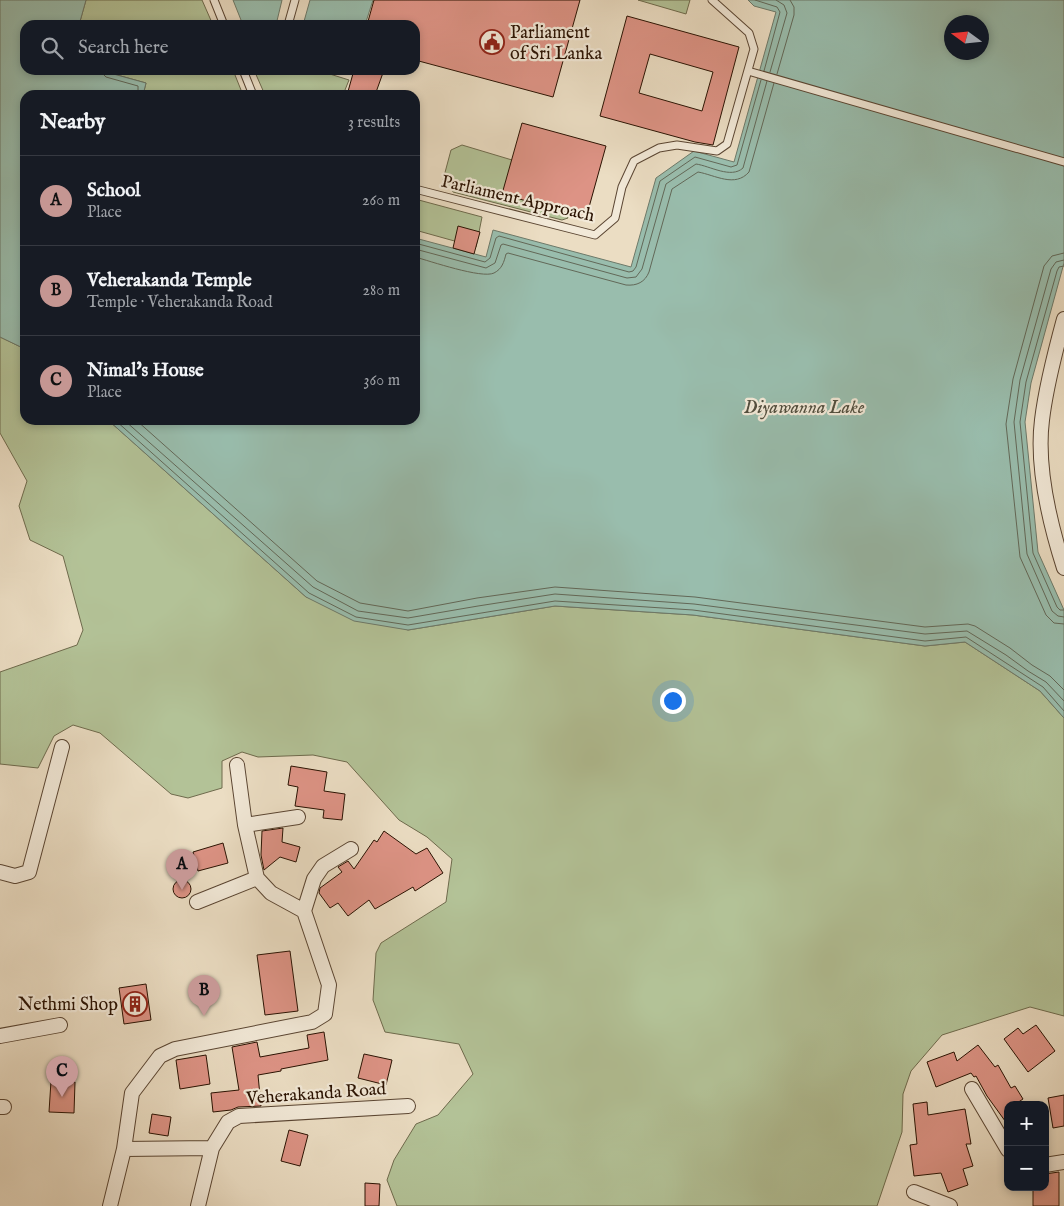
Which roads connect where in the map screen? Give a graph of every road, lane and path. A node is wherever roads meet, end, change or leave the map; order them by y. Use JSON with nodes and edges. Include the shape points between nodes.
{"nodes":[{"id":1,"x":214,"y":0,"type":"edge"},
{"id":2,"x":294,"y":0,"type":"edge"},
{"id":3,"x":712,"y":0,"type":"edge"},
{"id":4,"x":222,"y":20,"type":"edge"},
{"id":5,"x":289,"y":20,"type":"edge"},
{"id":6,"x":748,"y":71,"type":"junction"},
{"id":7,"x":244,"y":75,"type":"edge"},
{"id":8,"x":251,"y":90,"type":"edge"},
{"id":9,"x":1064,"y":162,"type":"edge"},
{"id":10,"x":420,"y":190,"type":"edge"},
{"id":11,"x":1064,"y":319,"type":"edge"},
{"id":12,"x":1064,"y":568,"type":"edge"},
{"id":13,"x":62,"y":747,"type":"dead end"},
{"id":14,"x":237,"y":765,"type":"dead end"},
{"id":15,"x":298,"y":817,"type":"dead end"},
{"id":16,"x":245,"y":825,"type":"junction"},
{"id":17,"x":351,"y":849,"type":"dead end"},
{"id":18,"x":0,"y":872,"type":"edge"},
{"id":19,"x":257,"y":878,"type":"junction"},
{"id":20,"x":197,"y":902,"type":"dead end"},
{"id":21,"x":304,"y":911,"type":"junction"},
{"id":22,"x":60,"y":1025,"type":"dead end"},
{"id":23,"x":0,"y":1036,"type":"edge"},
{"id":24,"x":972,"y":1089,"type":"dead end"},
{"id":25,"x":408,"y":1106,"type":"dead end"},
{"id":26,"x":1006,"y":1146,"type":"edge"},
{"id":27,"x":212,"y":1148,"type":"junction"},
{"id":28,"x":124,"y":1149,"type":"junction"},
{"id":29,"x":1064,"y":1162,"type":"edge"},
{"id":30,"x":1049,"y":1164,"type":"edge"},
{"id":31,"x":914,"y":1192,"type":"dead end"},
{"id":32,"x":110,"y":1206,"type":"edge"},
{"id":33,"x":198,"y":1206,"type":"edge"},
{"id":34,"x":950,"y":1206,"type":"edge"}],
"edges":[{"from":1,"to":4,"type":"lane"},
{"from":2,"to":5,"type":"lane"},
{"from":3,"to":6,"type":"lane","name":"Parliament Approach","via":[[749,33],[754,49]]},
{"from":6,"to":9,"type":"lane"},
{"from":6,"to":10,"type":"lane","name":"Parliament Approach","via":[[727,144],[717,151],[677,145],[659,148],[634,161],[622,187],[614,218],[595,235]]},
{"from":7,"to":8,"type":"lane"},
{"from":11,"to":12,"type":"street","via":[[1041,422],[1042,468]]},
{"from":13,"to":18,"type":"street","via":[[29,872],[15,876]]},
{"from":14,"to":16,"type":"street"},
{"from":15,"to":16,"type":"street"},
{"from":16,"to":19,"type":"street"},
{"from":17,"to":21,"type":"street","via":[[323,866],[314,879]]},
{"from":19,"to":20,"type":"street"},
{"from":19,"to":21,"type":"street","via":[[270,893]]},
{"from":21,"to":28,"type":"street","via":[[329,985],[325,1014],[312,1022],[175,1049],[160,1056],[132,1093]]},
{"from":22,"to":23,"type":"street"},
{"from":24,"to":26,"type":"street"},
{"from":25,"to":27,"type":"street","name":"Veherakanda Road","via":[[239,1116],[228,1122]]},
{"from":27,"to":28,"type":"street"},
{"from":27,"to":33,"type":"street","name":"Veherakanda Road"},
{"from":28,"to":32,"type":"street"},
{"from":29,"to":30,"type":"street"},
{"from":31,"to":34,"type":"street"}]}
